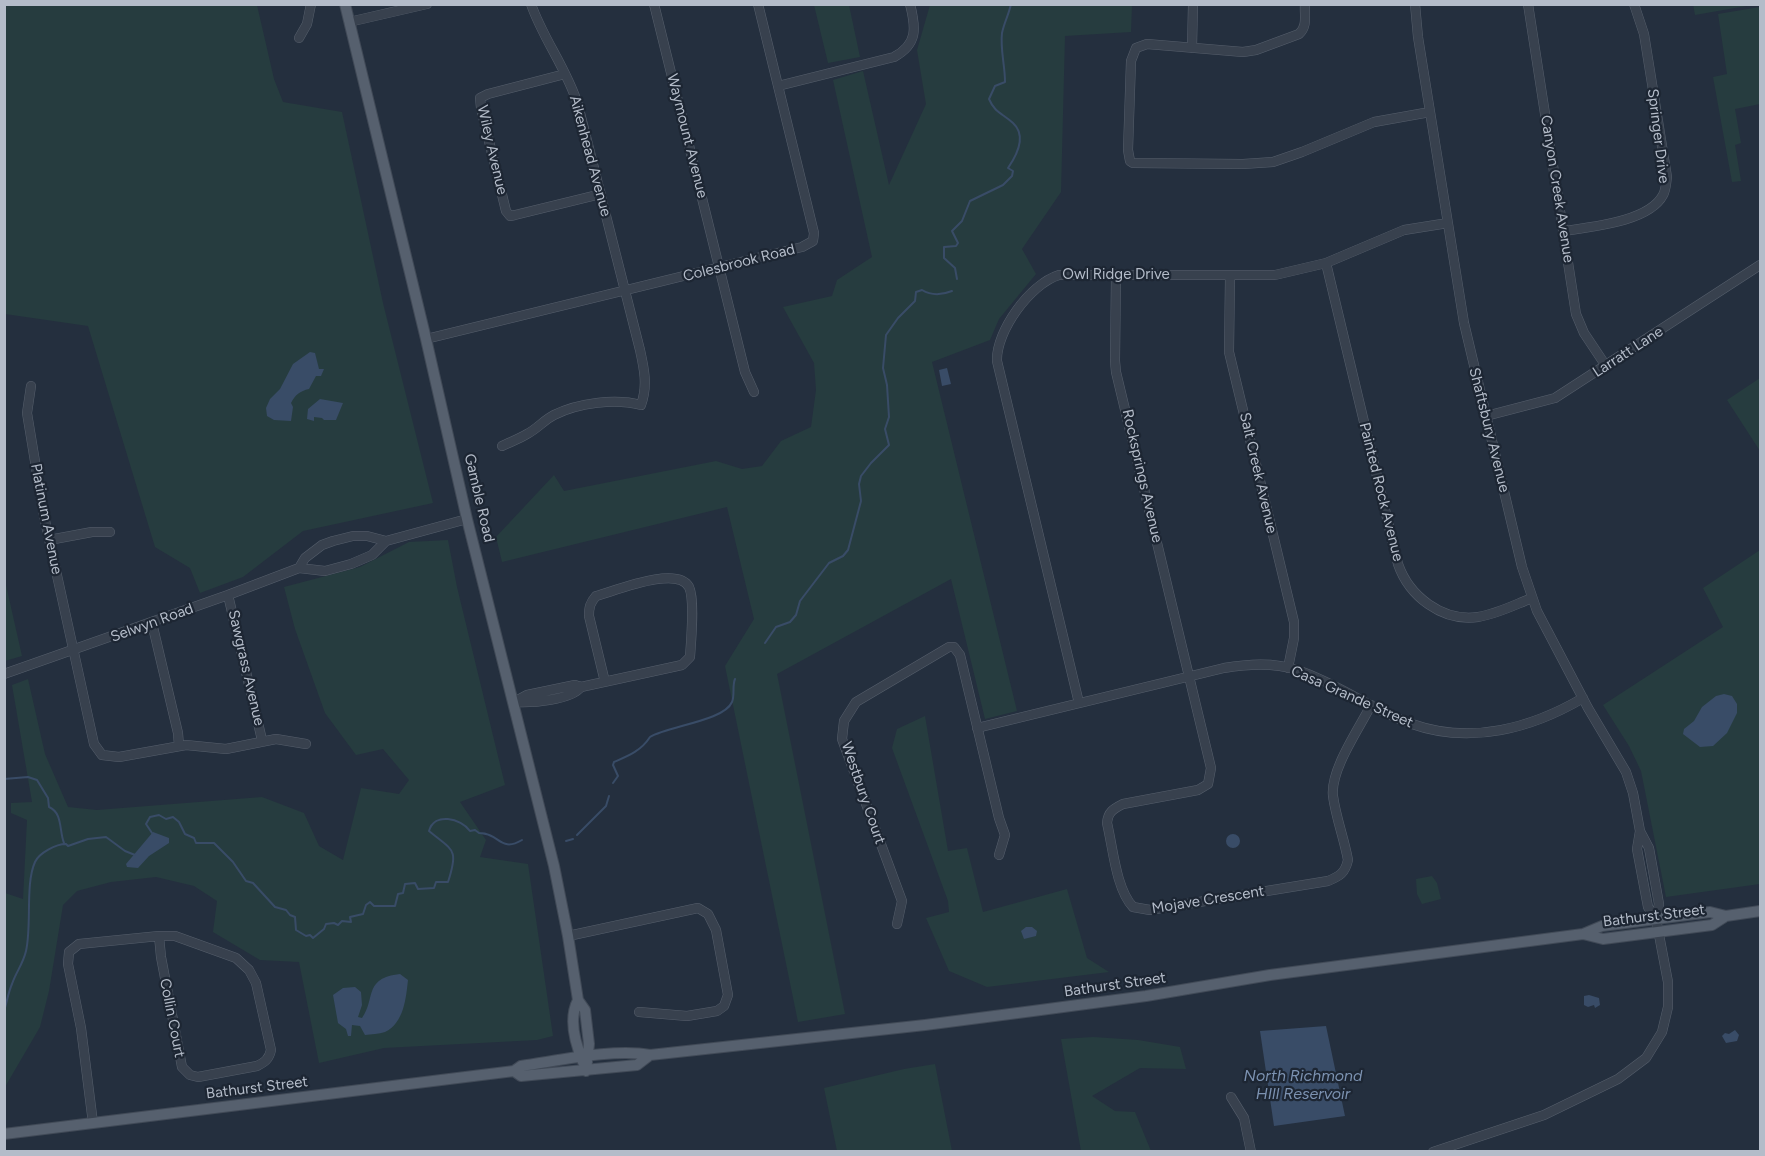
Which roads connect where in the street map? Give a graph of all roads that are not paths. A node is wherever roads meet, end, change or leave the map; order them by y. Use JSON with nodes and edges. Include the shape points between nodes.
{"nodes":[{"id":1,"x":311,"y":4,"type":"edge"},
{"id":2,"x":345,"y":4,"type":"edge"},
{"id":3,"x":427,"y":4,"type":"edge"},
{"id":4,"x":531,"y":4,"type":"edge"},
{"id":5,"x":538,"y":4,"type":"edge"},
{"id":6,"x":654,"y":4,"type":"edge"},
{"id":7,"x":758,"y":4,"type":"edge"},
{"id":8,"x":910,"y":4,"type":"edge"},
{"id":9,"x":1193,"y":4,"type":"edge"},
{"id":10,"x":1305,"y":4,"type":"edge"},
{"id":11,"x":1415,"y":4,"type":"edge"},
{"id":12,"x":1528,"y":4,"type":"edge"},
{"id":13,"x":1634,"y":4,"type":"edge"},
{"id":14,"x":350,"y":22,"type":"junction"},
{"id":15,"x":540,"y":26,"type":"junction"},
{"id":16,"x":299,"y":38,"type":"dead end"},
{"id":17,"x":1192,"y":48,"type":"junction"},
{"id":18,"x":565,"y":74,"type":"junction"},
{"id":19,"x":778,"y":86,"type":"junction"},
{"id":20,"x":1430,"y":112,"type":"junction"},
{"id":21,"x":601,"y":194,"type":"junction"},
{"id":22,"x":1448,"y":223,"type":"junction"},
{"id":23,"x":1564,"y":231,"type":"junction"},
{"id":24,"x":1326,"y":263,"type":"junction"},
{"id":25,"x":1761,"y":265,"type":"edge"},
{"id":26,"x":719,"y":268,"type":"junction"},
{"id":27,"x":1116,"y":274,"type":"junction"},
{"id":28,"x":1230,"y":276,"type":"junction"},
{"id":29,"x":624,"y":291,"type":"junction"},
{"id":30,"x":426,"y":339,"type":"junction"},
{"id":31,"x":1606,"y":366,"type":"junction"},
{"id":32,"x":31,"y":386,"type":"dead end"},
{"id":33,"x":754,"y":392,"type":"dead end"},
{"id":34,"x":1486,"y":416,"type":"junction"},
{"id":35,"x":502,"y":446,"type":"dead end"},
{"id":36,"x":468,"y":519,"type":"junction"},
{"id":37,"x":110,"y":532,"type":"dead end"},
{"id":38,"x":49,"y":540,"type":"junction"},
{"id":39,"x":386,"y":541,"type":"junction"},
{"id":40,"x":299,"y":568,"type":"junction"},
{"id":41,"x":228,"y":596,"type":"junction"},
{"id":42,"x":1532,"y":598,"type":"junction"},
{"id":43,"x":152,"y":623,"type":"junction"},
{"id":44,"x":74,"y":651,"type":"junction"},
{"id":45,"x":1288,"y":668,"type":"junction"},
{"id":46,"x":4,"y":674,"type":"edge"},
{"id":47,"x":1190,"y":676,"type":"junction"},
{"id":48,"x":605,"y":682,"type":"junction"},
{"id":49,"x":1583,"y":698,"type":"junction"},
{"id":50,"x":514,"y":702,"type":"junction"},
{"id":51,"x":1079,"y":703,"type":"junction"},
{"id":52,"x":1371,"y":705,"type":"junction"},
{"id":53,"x":977,"y":728,"type":"junction"},
{"id":54,"x":262,"y":740,"type":"junction"},
{"id":55,"x":306,"y":744,"type":"dead end"},
{"id":56,"x":179,"y":746,"type":"junction"},
{"id":57,"x":999,"y":855,"type":"dead end"},
{"id":58,"x":1761,"y":911,"type":"edge"},
{"id":59,"x":1726,"y":916,"type":"junction"},
{"id":60,"x":1656,"y":919,"type":"junction"},
{"id":61,"x":897,"y":924,"type":"dead end"},
{"id":62,"x":1658,"y":932,"type":"junction"},
{"id":63,"x":1583,"y":934,"type":"junction"},
{"id":64,"x":159,"y":936,"type":"junction"},
{"id":65,"x":568,"y":936,"type":"junction"},
{"id":66,"x":639,"y":1012,"type":"dead end"},
{"id":67,"x":650,"y":1055,"type":"junction"},
{"id":68,"x":584,"y":1057,"type":"junction"},
{"id":69,"x":514,"y":1071,"type":"junction"},
{"id":70,"x":586,"y":1071,"type":"junction"},
{"id":71,"x":1231,"y":1097,"type":"dead end"},
{"id":72,"x":93,"y":1123,"type":"junction"},
{"id":73,"x":4,"y":1134,"type":"edge"},
{"id":74,"x":1251,"y":1152,"type":"edge"},
{"id":75,"x":1433,"y":1152,"type":"edge"}],
"edges":[{"from":1,"to":16,"type":"street"},
{"from":2,"to":14,"type":"main road","name":"Gamble Road"},
{"from":3,"to":14,"type":"street"},
{"from":4,"to":15,"type":"street","name":"Aikenhead Avenue"},
{"from":5,"to":15,"type":"street","name":"Aikenhead Avenue"},
{"from":6,"to":26,"type":"street","name":"Waymount Avenue"},
{"from":7,"to":19,"type":"street","name":"Colesbrook Road"},
{"from":8,"to":19,"type":"street","via":[[915,32],[900,54]]},
{"from":9,"to":17,"type":"street"},
{"from":10,"to":17,"type":"street","via":[[1303,30],[1256,50]]},
{"from":11,"to":20,"type":"street","name":"Shaftsbury Avenue"},
{"from":12,"to":23,"type":"street","name":"Canyon Creek Avenue"},
{"from":13,"to":23,"type":"street","name":"Springer Drive","via":[[1644,34],[1667,177],[1664,194],[1658,203],[1629,220]]},
{"from":14,"to":30,"type":"main road","name":"Gamble Road"},
{"from":15,"to":18,"type":"street","name":"Aikenhead Avenue"},
{"from":17,"to":20,"type":"street","via":[[1147,44],[1132,54],[1128,156],[1133,163],[1273,162],[1374,122]]},
{"from":18,"to":21,"type":"street","name":"Aikenhead Avenue","via":[[578,105]]},
{"from":18,"to":21,"type":"street","name":"Wiley Avenue","via":[[480,98],[506,211],[510,216]]},
{"from":19,"to":26,"type":"street","name":"Colesbrook Road","via":[[813,241]]},
{"from":20,"to":22,"type":"street","name":"Shaftsbury Avenue"},
{"from":21,"to":29,"type":"street","name":"Aikenhead Avenue"},
{"from":22,"to":24,"type":"street","name":"Owl Ridge Drive","via":[[1404,230]]},
{"from":22,"to":34,"type":"street","name":"Shaftsbury Avenue","via":[[1464,323]]},
{"from":23,"to":31,"type":"street","name":"Canyon Creek Avenue","via":[[1576,314]]},
{"from":24,"to":28,"type":"street","name":"Owl Ridge Drive","via":[[1275,275]]},
{"from":24,"to":42,"type":"street","name":"Painted Rock Avenue","via":[[1398,564],[1407,583],[1434,608],[1464,617],[1494,613]]},
{"from":25,"to":31,"type":"street","name":"Larratt Lane"},
{"from":26,"to":29,"type":"street","name":"Colesbrook Road"},
{"from":26,"to":33,"type":"street","name":"Waymount Avenue","via":[[745,372]]},
{"from":27,"to":28,"type":"street","name":"Owl Ridge Drive"},
{"from":27,"to":47,"type":"street","name":"Rocksprings Avenue","via":[[1116,372]]},
{"from":27,"to":51,"type":"street","name":"Owl Ridge Drive","via":[[1064,273],[1046,280],[1006,328],[997,353]]},
{"from":28,"to":45,"type":"street","name":"Salt Creek Avenue","via":[[1229,352],[1294,622]]},
{"from":29,"to":30,"type":"street","name":"Colesbrook Road"},
{"from":29,"to":35,"type":"street","name":"Aikenhead Avenue","via":[[644,366],[645,394],[641,405],[628,401],[567,410]]},
{"from":30,"to":36,"type":"main road","name":"Gamble Road"},
{"from":31,"to":34,"type":"street","name":"Larratt Lane","via":[[1555,398]]},
{"from":32,"to":38,"type":"street","name":"Platinum Avenue","via":[[27,413]]},
{"from":34,"to":42,"type":"street","name":"Shaftsbury Avenue"},
{"from":36,"to":39,"type":"street","name":"Selwyn Road"},
{"from":36,"to":50,"type":"main road","name":"Gamble Road"},
{"from":37,"to":38,"type":"street","via":[[92,531]]},
{"from":38,"to":44,"type":"street","name":"Platinum Avenue"},
{"from":39,"to":40,"type":"street","name":"Selwyn Road","via":[[372,555],[351,564],[325,571]]},
{"from":39,"to":40,"type":"street","name":"Selwyn Road","via":[[367,536],[333,541],[305,558]]},
{"from":40,"to":41,"type":"street","name":"Selwyn Road"},
{"from":41,"to":43,"type":"street","name":"Selwyn Road"},
{"from":41,"to":54,"type":"street","name":"Sawgrass Avenue"},
{"from":42,"to":49,"type":"street","name":"Shaftsbury Avenue"},
{"from":43,"to":44,"type":"street","name":"Selwyn Road"},
{"from":43,"to":56,"type":"street"},
{"from":44,"to":46,"type":"street","name":"Selwyn Road"},
{"from":44,"to":56,"type":"street","name":"Platinum Avenue","via":[[94,744],[102,755],[119,757]]},
{"from":45,"to":47,"type":"street","name":"Casa Grande Street","via":[[1243,665]]},
{"from":45,"to":52,"type":"street","name":"Casa Grande Street"},
{"from":47,"to":51,"type":"street","name":"Casa Grande Street"},
{"from":47,"to":52,"type":"street","name":"Mojave Crescent","via":[[1211,768],[1208,784],[1198,790],[1123,804],[1108,816],[1124,896],[1133,908],[1150,910],[1328,881],[1342,875],[1348,860],[1333,794],[1334,782]]},
{"from":48,"to":48,"type":"street","via":[[682,665],[690,657],[692,600],[690,588],[681,579],[652,580],[592,601],[589,616]]},
{"from":48,"to":50,"type":"street","via":[[549,700]]},
{"from":49,"to":52,"type":"street","name":"Casa Grande Street","via":[[1527,724],[1480,733],[1413,725]]},
{"from":49,"to":60,"type":"street","name":"Shaftsbury Avenue","via":[[1634,793],[1641,831],[1637,849],[1648,907]]},
{"from":50,"to":65,"type":"main road","name":"Gamble Road"},
{"from":51,"to":53,"type":"street","name":"Casa Grande Street"},
{"from":53,"to":57,"type":"street","name":"Westbury Court","via":[[1005,835]]},
{"from":53,"to":61,"type":"street","name":"Westbury Court","via":[[960,656],[954,647],[856,702],[844,721],[843,739],[902,901]]},
{"from":54,"to":55,"type":"street"},
{"from":54,"to":56,"type":"street","via":[[226,749]]},
{"from":58,"to":59,"type":"main road","name":"Bathurst Street"},
{"from":59,"to":60,"type":"main road","name":"Bathurst Street","via":[[1710,912]]},
{"from":59,"to":62,"type":"main road","name":"Bathurst Street","via":[[1712,925]]},
{"from":60,"to":62,"type":"street","name":"Shaftsbury Avenue"},
{"from":60,"to":63,"type":"main road","name":"Bathurst Street","via":[[1602,926]]},
{"from":62,"to":63,"type":"main road","name":"Bathurst Street","via":[[1604,939]]},
{"from":62,"to":75,"type":"street","name":"Shaftsbury Avenue","via":[[1668,982],[1668,1006],[1662,1032],[1646,1058],[1618,1079],[1544,1115]]},
{"from":63,"to":67,"type":"main road","name":"Bathurst Street","via":[[925,1025]]},
{"from":64,"to":64,"type":"street","name":"Collin Court","via":[[174,936],[229,955],[249,970],[259,990],[271,1050],[263,1063],[198,1077],[182,1067]]},
{"from":64,"to":72,"type":"street","name":"Collin Court","via":[[78,944],[69,952]]},
{"from":65,"to":66,"type":"street","via":[[698,908],[708,914],[716,930],[728,995],[724,1006],[717,1011],[687,1016]]},
{"from":65,"to":68,"type":"main road","name":"Gamble Road","via":[[590,1044]]},
{"from":67,"to":68,"type":"main road","name":"Bathurst Street","via":[[635,1052]]},
{"from":67,"to":70,"type":"main road","name":"Bathurst Street","via":[[637,1065]]},
{"from":68,"to":69,"type":"main road","name":"Bathurst Street","via":[[521,1066]]},
{"from":68,"to":70,"type":"main road","name":"Gamble Road"},
{"from":69,"to":70,"type":"main road","name":"Bathurst Street","via":[[521,1076]]},
{"from":69,"to":72,"type":"main road","name":"Bathurst Street"},
{"from":71,"to":74,"type":"street","via":[[1244,1118]]},
{"from":72,"to":73,"type":"main road","name":"Bathurst Street"}]}
